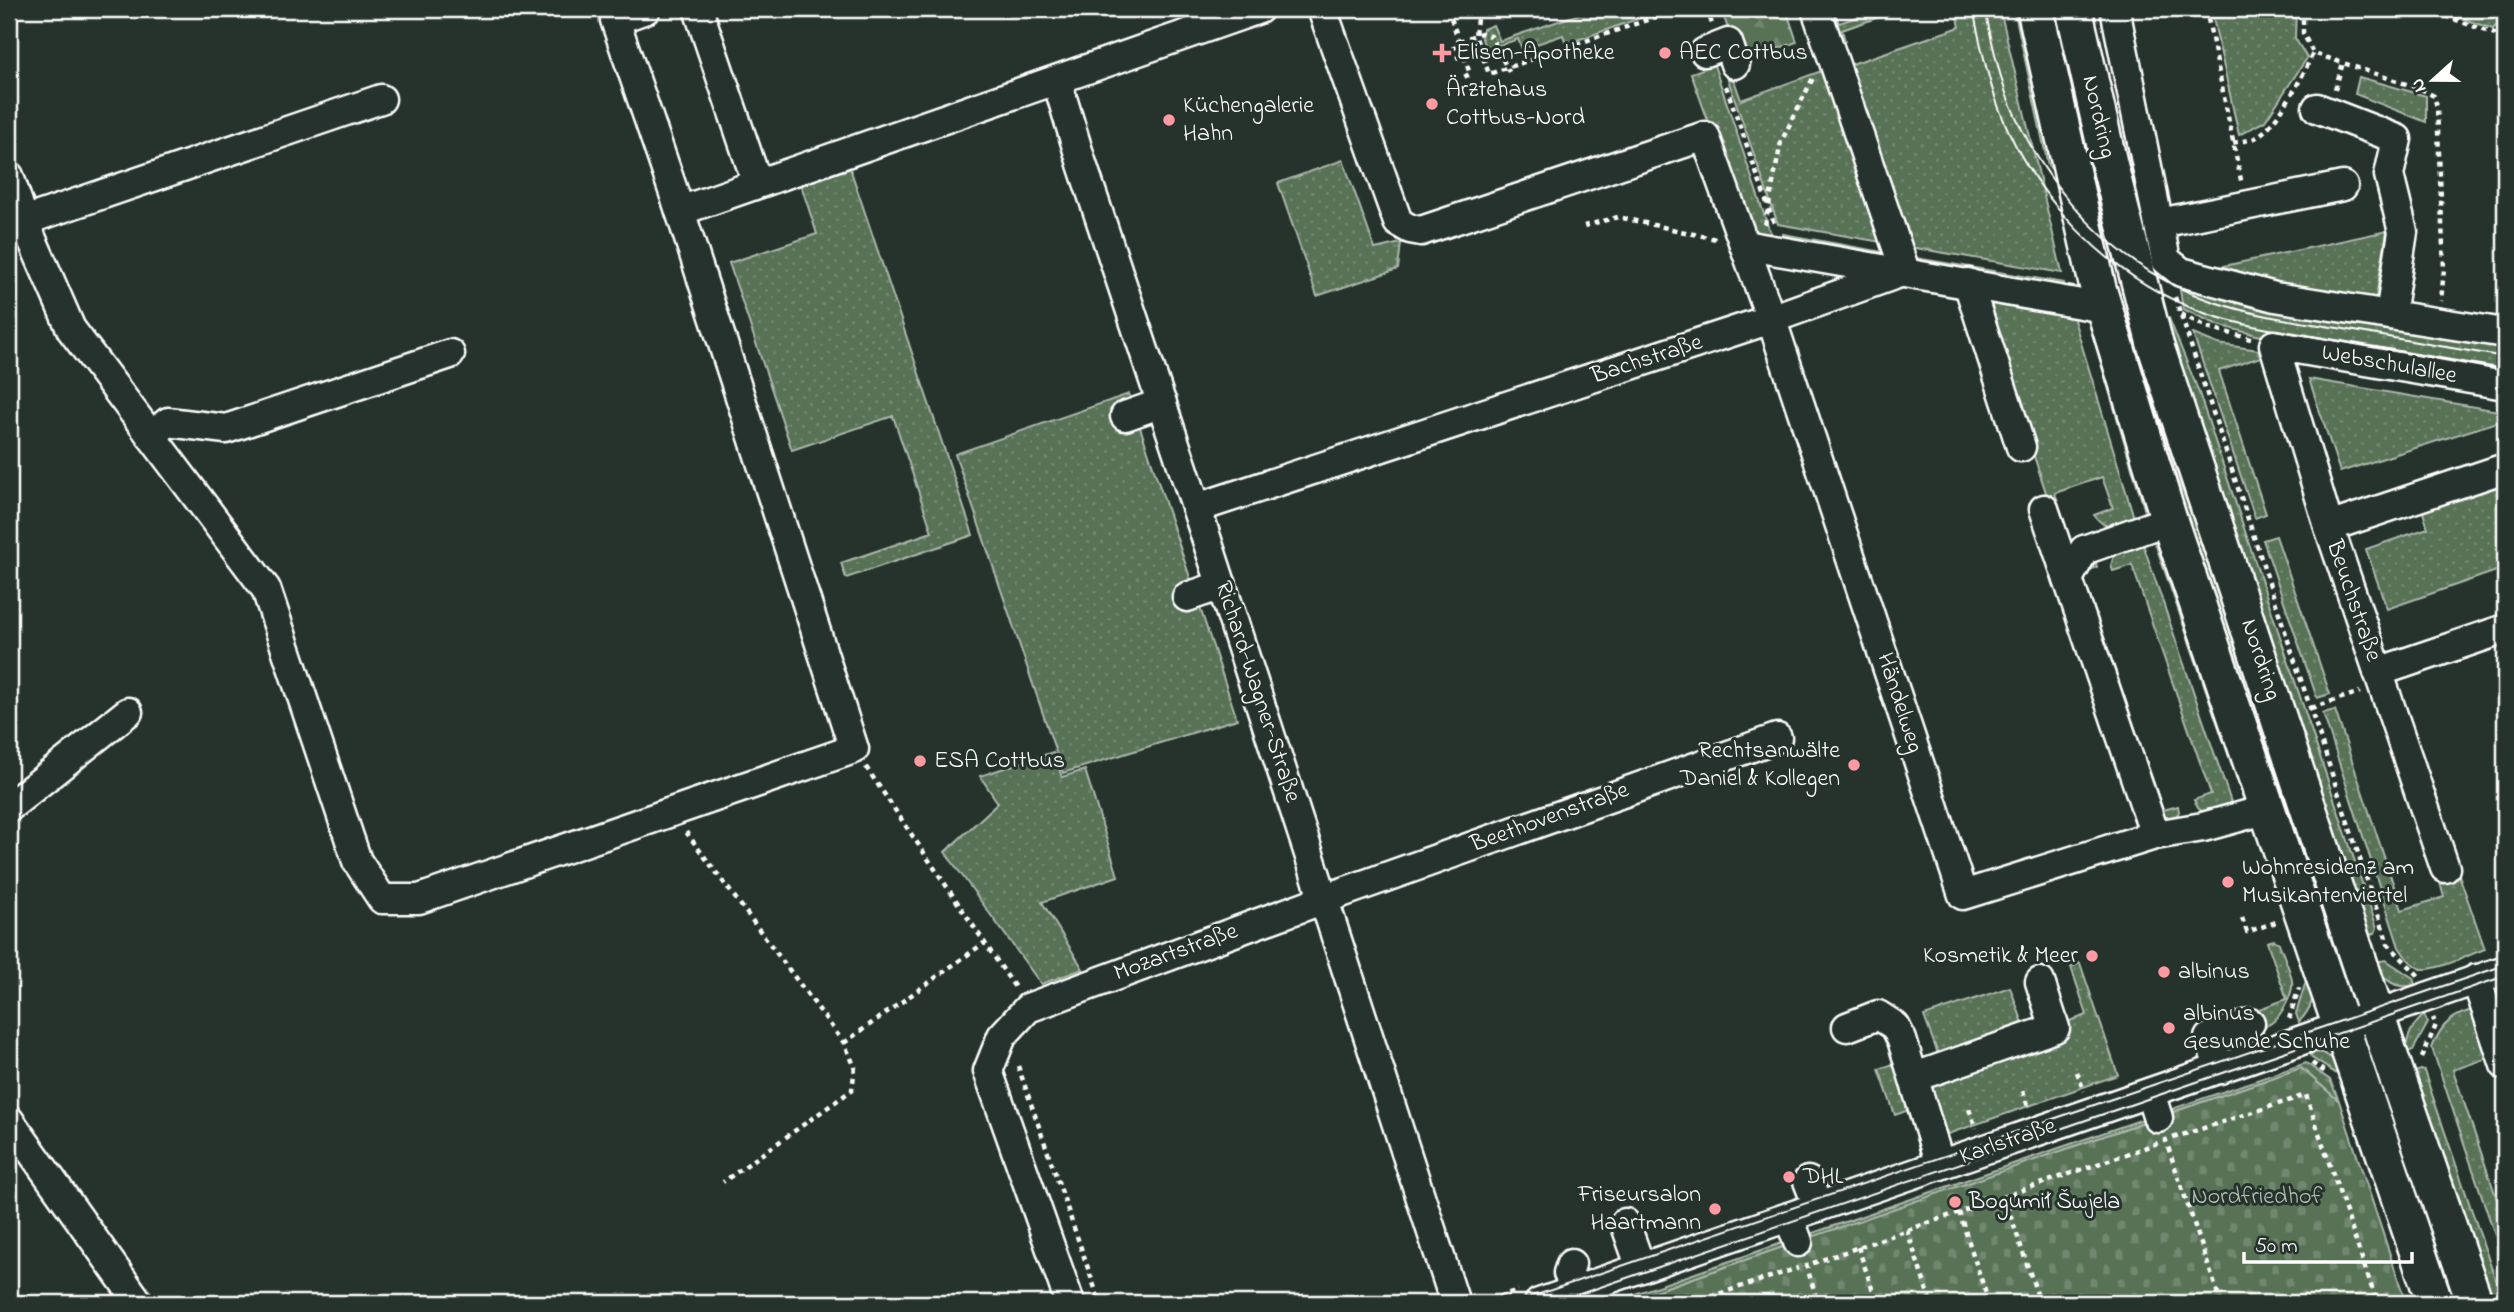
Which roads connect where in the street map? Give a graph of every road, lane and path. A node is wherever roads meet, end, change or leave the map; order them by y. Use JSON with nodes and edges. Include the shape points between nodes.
{"nodes":[{"id":1,"x":646,"y":9,"type":"edge"},
{"id":2,"x":698,"y":9,"type":"edge"},
{"id":3,"x":1259,"y":9,"type":"edge"},
{"id":4,"x":1322,"y":9,"type":"edge"},
{"id":5,"x":1447,"y":9,"type":"edge"},
{"id":6,"x":1679,"y":9,"type":"edge"},
{"id":7,"x":1816,"y":9,"type":"edge"},
{"id":8,"x":2035,"y":9,"type":"edge"},
{"id":9,"x":2074,"y":9,"type":"edge"},
{"id":10,"x":2115,"y":9,"type":"edge"},
{"id":11,"x":2206,"y":9,"type":"edge"},
{"id":12,"x":2426,"y":9,"type":"edge"},
{"id":13,"x":2499,"y":9,"type":"edge"},
{"id":14,"x":1439,"y":11,"type":"dead end"},
{"id":15,"x":1478,"y":19,"type":"dead end"},
{"id":16,"x":1475,"y":35,"type":"junction"},
{"id":17,"x":1460,"y":43,"type":"junction"},
{"id":18,"x":2505,"y":46,"type":"edge"},
{"id":19,"x":1452,"y":48,"type":"dead end"},
{"id":20,"x":2505,"y":51,"type":"edge"},
{"id":21,"x":2313,"y":53,"type":"dead end"},
{"id":22,"x":1463,"y":55,"type":"junction"},
{"id":23,"x":1718,"y":55,"type":"dead end"},
{"id":24,"x":1456,"y":58,"type":"dead end"},
{"id":25,"x":1508,"y":70,"type":"junction"},
{"id":26,"x":1816,"y":74,"type":"dead end"},
{"id":27,"x":1462,"y":78,"type":"dead end"},
{"id":28,"x":1057,"y":80,"type":"junction"},
{"id":29,"x":381,"y":99,"type":"dead end"},
{"id":30,"x":2317,"y":108,"type":"dead end"},
{"id":31,"x":2233,"y":143,"type":"junction"},
{"id":32,"x":9,"y":176,"type":"edge"},
{"id":33,"x":757,"y":183,"type":"junction"},
{"id":34,"x":2343,"y":186,"type":"dead end"},
{"id":35,"x":1767,"y":204,"type":"junction"},
{"id":36,"x":2247,"y":206,"type":"junction"},
{"id":37,"x":680,"y":211,"type":"junction"},
{"id":38,"x":24,"y":221,"type":"junction"},
{"id":39,"x":2160,"y":223,"type":"junction"},
{"id":40,"x":1584,"y":226,"type":"dead end"},
{"id":41,"x":1761,"y":241,"type":"junction"},
{"id":42,"x":1905,"y":271,"type":"junction"},
{"id":43,"x":1968,"y":283,"type":"junction"},
{"id":44,"x":2104,"y":308,"type":"junction"},
{"id":45,"x":2390,"y":315,"type":"junction"},
{"id":46,"x":1771,"y":319,"type":"junction"},
{"id":47,"x":2148,"y":320,"type":"junction"},
{"id":48,"x":2505,"y":333,"type":"edge"},
{"id":49,"x":2273,"y":345,"type":"junction"},
{"id":50,"x":450,"y":354,"type":"dead end"},
{"id":51,"x":2505,"y":385,"type":"edge"},
{"id":52,"x":1162,"y":403,"type":"junction"},
{"id":53,"x":1125,"y":416,"type":"dead end"},
{"id":54,"x":151,"y":436,"type":"junction"},
{"id":55,"x":2021,"y":447,"type":"dead end"},
{"id":56,"x":2505,"y":468,"type":"edge"},
{"id":57,"x":1197,"y":508,"type":"junction"},
{"id":58,"x":2044,"y":509,"type":"dead end"},
{"id":59,"x":2169,"y":520,"type":"junction"},
{"id":60,"x":2329,"y":527,"type":"junction"},
{"id":61,"x":2068,"y":579,"type":"junction"},
{"id":62,"x":1222,"y":585,"type":"junction"},
{"id":63,"x":1187,"y":597,"type":"dead end"},
{"id":64,"x":2503,"y":637,"type":"edge"},
{"id":65,"x":2380,"y":678,"type":"junction"},
{"id":66,"x":2311,"y":708,"type":"junction"},
{"id":67,"x":128,"y":712,"type":"dead end"},
{"id":68,"x":1777,"y":738,"type":"dead end"},
{"id":69,"x":854,"y":749,"type":"junction"},
{"id":70,"x":9,"y":807,"type":"edge"},
{"id":71,"x":2268,"y":809,"type":"junction"},
{"id":72,"x":670,"y":812,"type":"junction"},
{"id":73,"x":2155,"y":835,"type":"junction"},
{"id":74,"x":2445,"y":868,"type":"dead end"},
{"id":75,"x":1324,"y":899,"type":"junction"},
{"id":76,"x":2242,"y":918,"type":"dead end"},
{"id":77,"x":2280,"y":920,"type":"dead end"},
{"id":78,"x":984,"y":943,"type":"junction"},
{"id":79,"x":2505,"y":970,"type":"edge"},
{"id":80,"x":2476,"y":979,"type":"junction"},
{"id":81,"x":2040,"y":982,"type":"dead end"},
{"id":82,"x":2427,"y":998,"type":"junction"},
{"id":83,"x":1028,"y":1008,"type":"junction"},
{"id":84,"x":2378,"y":1015,"type":"junction"},
{"id":85,"x":2250,"y":1023,"type":"dead end"},
{"id":86,"x":1847,"y":1027,"type":"dead end"},
{"id":87,"x":2341,"y":1027,"type":"junction"},
{"id":88,"x":1006,"y":1033,"type":"junction"},
{"id":89,"x":844,"y":1044,"type":"junction"},
{"id":90,"x":2505,"y":1065,"type":"edge"},
{"id":91,"x":2426,"y":1068,"type":"dead end"},
{"id":92,"x":2220,"y":1069,"type":"junction"},
{"id":93,"x":2077,"y":1072,"type":"dead end"},
{"id":94,"x":1915,"y":1077,"type":"junction"},
{"id":95,"x":2023,"y":1091,"type":"dead end"},
{"id":96,"x":2084,"y":1092,"type":"dead end"},
{"id":97,"x":1969,"y":1109,"type":"dead end"},
{"id":98,"x":2030,"y":1111,"type":"dead end"},
{"id":99,"x":2158,"y":1117,"type":"junction"},
{"id":100,"x":9,"y":1120,"type":"edge"},
{"id":101,"x":1976,"y":1129,"type":"dead end"},
{"id":102,"x":1940,"y":1165,"type":"junction"},
{"id":103,"x":723,"y":1182,"type":"dead end"},
{"id":104,"x":2004,"y":1196,"type":"junction"},
{"id":105,"x":1959,"y":1212,"type":"junction"},
{"id":106,"x":1625,"y":1223,"type":"dead end"},
{"id":107,"x":1907,"y":1230,"type":"junction"},
{"id":108,"x":1800,"y":1244,"type":"junction"},
{"id":109,"x":1858,"y":1247,"type":"junction"},
{"id":110,"x":1641,"y":1268,"type":"junction"},
{"id":111,"x":139,"y":1303,"type":"edge"},
{"id":112,"x":1070,"y":1303,"type":"edge"},
{"id":113,"x":1100,"y":1303,"type":"edge"},
{"id":114,"x":1455,"y":1303,"type":"edge"},
{"id":115,"x":1539,"y":1303,"type":"edge"},
{"id":116,"x":1691,"y":1303,"type":"edge"},
{"id":117,"x":1818,"y":1303,"type":"edge"},
{"id":118,"x":1877,"y":1303,"type":"edge"},
{"id":119,"x":1931,"y":1303,"type":"edge"},
{"id":120,"x":1989,"y":1303,"type":"edge"},
{"id":121,"x":2040,"y":1303,"type":"edge"},
{"id":122,"x":2221,"y":1303,"type":"edge"},
{"id":123,"x":2377,"y":1303,"type":"edge"},
{"id":124,"x":2435,"y":1303,"type":"edge"},
{"id":125,"x":2475,"y":1303,"type":"edge"}],
"edges":[{"from":1,"to":37,"type":"street","via":[[615,20]]},
{"from":2,"to":33,"type":"street"},
{"from":3,"to":28,"type":"street"},
{"from":4,"to":41,"type":"street","via":[[1398,222],[1410,229],[1421,231],[1705,136]]},
{"from":5,"to":14,"type":"path"},
{"from":5,"to":17,"type":"path"},
{"from":6,"to":25,"type":"path"},
{"from":7,"to":42,"type":"street"},
{"from":8,"to":44,"type":"main road","name":"Nordring"},
{"from":9,"to":47,"type":"main road","name":"Nordring"},
{"from":10,"to":39,"type":"street","name":"Nordring"},
{"from":11,"to":31,"type":"path"},
{"from":12,"to":20,"type":"path","via":[[2495,34]]},
{"from":13,"to":18,"type":"path"},
{"from":15,"to":16,"type":"path"},
{"from":16,"to":17,"type":"path"},
{"from":16,"to":25,"type":"path","via":[[1491,36]]},
{"from":16,"to":25,"type":"path","via":[[1489,74]]},
{"from":17,"to":19,"type":"path"},
{"from":17,"to":22,"type":"path"},
{"from":21,"to":31,"type":"path","via":[[2275,119],[2255,138]]},
{"from":22,"to":24,"type":"path"},
{"from":22,"to":27,"type":"path","via":[[1470,75]]},
{"from":23,"to":35,"type":"path"},
{"from":26,"to":35,"type":"path","via":[[1781,142]]},
{"from":28,"to":33,"type":"street"},
{"from":28,"to":52,"type":"street","name":"Richard-Wagner-Straße"},
{"from":29,"to":38,"type":"street"},
{"from":30,"to":45,"type":"street","via":[[2397,139],[2389,175],[2403,232]]},
{"from":31,"to":36,"type":"path"},
{"from":32,"to":38,"type":"street"},
{"from":33,"to":37,"type":"street"},
{"from":34,"to":36,"type":"street"},
{"from":35,"to":41,"type":"path"},
{"from":35,"to":41,"type":"path"},
{"from":36,"to":39,"type":"street"},
{"from":37,"to":69,"type":"street"},
{"from":38,"to":54,"type":"street","via":[[71,329]]},
{"from":39,"to":45,"type":"street","name":"Nordring","via":[[2166,260],[2181,272],[2264,294]]},
{"from":40,"to":41,"type":"path","via":[[1618,217]]},
{"from":41,"to":42,"type":"street"},
{"from":41,"to":46,"type":"street"},
{"from":42,"to":43,"type":"street"},
{"from":42,"to":46,"type":"street","name":"Bachstraße"},
{"from":43,"to":44,"type":"street"},
{"from":43,"to":55,"type":"street"},
{"from":44,"to":47,"type":"main road"},
{"from":44,"to":59,"type":"main road","name":"Nordring"},
{"from":45,"to":48,"type":"street"},
{"from":46,"to":57,"type":"street","name":"Bachstraße"},
{"from":46,"to":73,"type":"street","name":"Händelweg","via":[[1964,895],[2131,853]]},
{"from":47,"to":84,"type":"main road","name":"Nordring"},
{"from":49,"to":51,"type":"street","name":"Webschulallee"},
{"from":49,"to":60,"type":"street","name":"Beuchstraße"},
{"from":49,"to":66,"type":"path","via":[[2207,327],[2181,314]]},
{"from":50,"to":54,"type":"street","via":[[226,429],[168,422]]},
{"from":52,"to":53,"type":"street"},
{"from":52,"to":57,"type":"street","name":"Richard-Wagner-Straße"},
{"from":54,"to":72,"type":"street","via":[[266,589],[357,861],[382,899],[419,899]]},
{"from":56,"to":60,"type":"street","name":"Beuchstraße"},
{"from":57,"to":62,"type":"street","name":"Richard-Wagner-Straße"},
{"from":58,"to":61,"type":"street"},
{"from":59,"to":61,"type":"street","via":[[2084,550]]},
{"from":59,"to":71,"type":"main road","name":"Nordring"},
{"from":60,"to":65,"type":"street","name":"Beuchstraße"},
{"from":61,"to":73,"type":"street"},
{"from":62,"to":63,"type":"street"},
{"from":62,"to":75,"type":"street","name":"Richard-Wagner-Straße"},
{"from":64,"to":65,"type":"street","name":"Beuchstraße"},
{"from":65,"to":66,"type":"path"},
{"from":65,"to":74,"type":"street"},
{"from":66,"to":82,"type":"path","via":[[2388,944],[2420,977]]},
{"from":67,"to":70,"type":"street"},
{"from":68,"to":75,"type":"street","name":"Beethovenstraße"},
{"from":69,"to":72,"type":"street"},
{"from":69,"to":78,"type":"path"},
{"from":71,"to":73,"type":"street","name":"Händelweg"},
{"from":71,"to":87,"type":"main road","name":"Nordring"},
{"from":72,"to":89,"type":"path"},
{"from":75,"to":83,"type":"street","name":"Mozartstraße"},
{"from":75,"to":114,"type":"street","name":"Richard-Wagner-Straße"},
{"from":76,"to":77,"type":"path","via":[[2247,932]]},
{"from":78,"to":83,"type":"path"},
{"from":78,"to":89,"type":"path"},
{"from":79,"to":80,"type":"street","name":"Karlstraße"},
{"from":80,"to":82,"type":"street","name":"Karlstraße"},
{"from":80,"to":90,"type":"street"},
{"from":81,"to":94,"type":"street","via":[[2055,1028]]},
{"from":82,"to":84,"type":"street","name":"Karlstraße"},
{"from":82,"to":91,"type":"path","via":[[2435,1025],[2421,1055]]},
{"from":83,"to":88,"type":"street"},
{"from":84,"to":87,"type":"street","name":"Karlstraße"},
{"from":84,"to":125,"type":"main road","name":"Nordring"},
{"from":85,"to":92,"type":"street","via":[[2209,1038]]},
{"from":86,"to":94,"type":"street","via":[[1878,1016],[1895,1026]]},
{"from":87,"to":92,"type":"street","name":"Karlstraße"},
{"from":87,"to":124,"type":"main road","name":"Nordring"},
{"from":88,"to":112,"type":"street","via":[[988,1071]]},
{"from":88,"to":113,"type":"path"},
{"from":89,"to":103,"type":"path","via":[[855,1067],[852,1090]]},
{"from":92,"to":99,"type":"street","name":"Karlstraße"},
{"from":93,"to":96,"type":"path"},
{"from":94,"to":102,"type":"street"},
{"from":95,"to":98,"type":"path"},
{"from":97,"to":101,"type":"path"},
{"from":99,"to":102,"type":"street","name":"Karlstraße"},
{"from":99,"to":104,"type":"path"},
{"from":99,"to":122,"type":"path"},
{"from":99,"to":123,"type":"path","via":[[2306,1095]]},
{"from":100,"to":111,"type":"street"},
{"from":102,"to":108,"type":"street","name":"Karlstraße","via":[[1813,1194]]},
{"from":104,"to":105,"type":"path"},
{"from":104,"to":121,"type":"path"},
{"from":105,"to":107,"type":"path"},
{"from":105,"to":120,"type":"path"},
{"from":106,"to":110,"type":"street"},
{"from":107,"to":109,"type":"path"},
{"from":107,"to":119,"type":"path"},
{"from":108,"to":109,"type":"path"},
{"from":108,"to":110,"type":"street","name":"Karlstraße"},
{"from":108,"to":116,"type":"path"},
{"from":108,"to":117,"type":"path"},
{"from":109,"to":118,"type":"path"},
{"from":110,"to":115,"type":"street","name":"Karlstraße","via":[[1569,1274]]}]}
